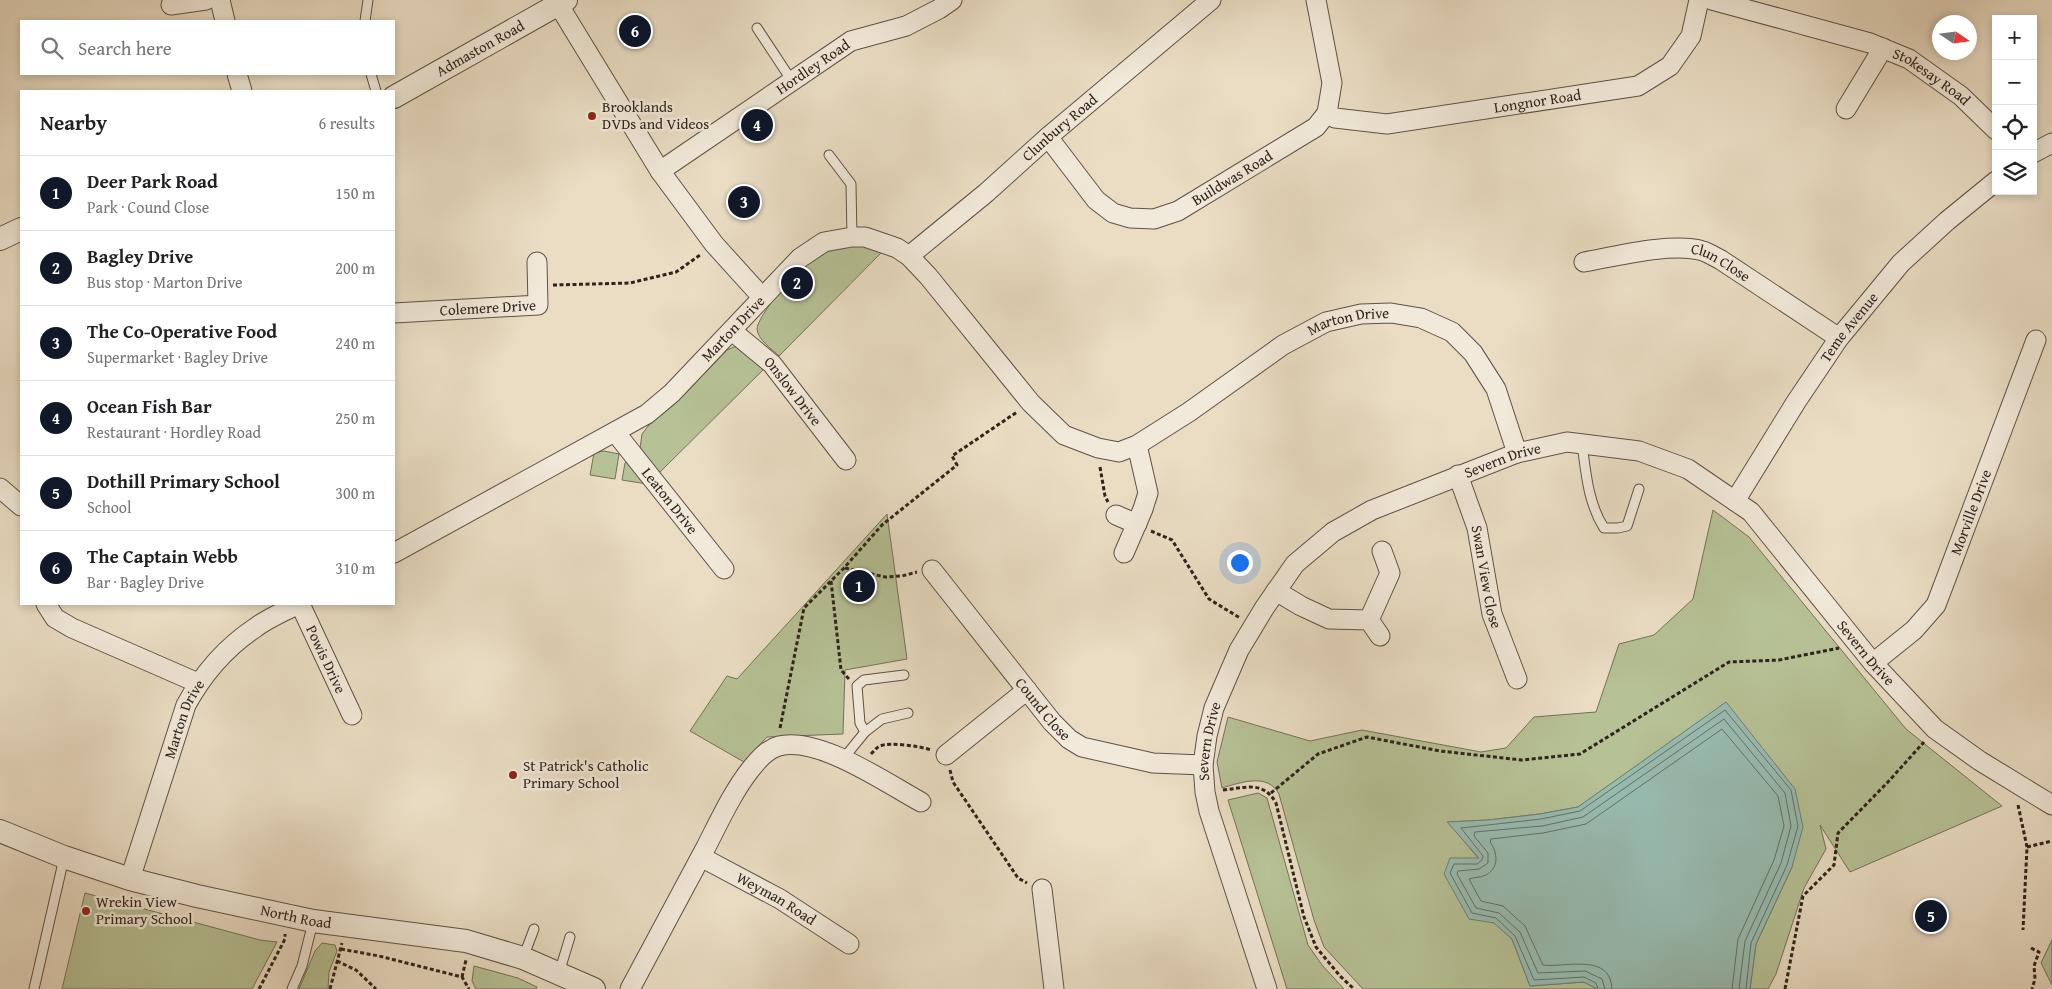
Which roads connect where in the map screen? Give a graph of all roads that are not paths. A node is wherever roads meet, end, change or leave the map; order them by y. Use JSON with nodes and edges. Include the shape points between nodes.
{"nodes":[{"id":1,"x":206,"y":0,"type":"edge"},
{"id":2,"x":220,"y":0,"type":"edge"},
{"id":3,"x":368,"y":0,"type":"edge"},
{"id":4,"x":952,"y":0,"type":"edge"},
{"id":5,"x":1211,"y":0,"type":"edge"},
{"id":6,"x":1316,"y":0,"type":"edge"},
{"id":7,"x":1699,"y":0,"type":"edge"},
{"id":8,"x":1712,"y":0,"type":"edge"},
{"id":9,"x":562,"y":2,"type":"edge"},
{"id":10,"x":171,"y":4,"type":"dead end"},
{"id":11,"x":225,"y":20,"type":"edge"},
{"id":12,"x":365,"y":20,"type":"edge"},
{"id":13,"x":757,"y":28,"type":"dead end"},
{"id":14,"x":1883,"y":48,"type":"junction"},
{"id":15,"x":237,"y":75,"type":"edge"},
{"id":16,"x":371,"y":75,"type":"edge"},
{"id":17,"x":792,"y":82,"type":"junction"},
{"id":18,"x":242,"y":90,"type":"edge"},
{"id":19,"x":376,"y":90,"type":"edge"},
{"id":20,"x":395,"y":97,"type":"edge"},
{"id":21,"x":1846,"y":110,"type":"dead end"},
{"id":22,"x":1327,"y":113,"type":"junction"},
{"id":23,"x":1992,"y":126,"type":"edge"},
{"id":24,"x":1048,"y":137,"type":"junction"},
{"id":25,"x":2052,"y":142,"type":"edge"},
{"id":26,"x":2037,"y":151,"type":"edge"},
{"id":27,"x":830,"y":155,"type":"dead end"},
{"id":28,"x":660,"y":171,"type":"junction"},
{"id":29,"x":1992,"y":183,"type":"edge"},
{"id":30,"x":20,"y":229,"type":"edge"},
{"id":31,"x":852,"y":237,"type":"junction"},
{"id":32,"x":0,"y":239,"type":"edge"},
{"id":33,"x":908,"y":256,"type":"junction"},
{"id":34,"x":537,"y":262,"type":"dead end"},
{"id":35,"x":1584,"y":262,"type":"dead end"},
{"id":36,"x":762,"y":297,"type":"junction"},
{"id":37,"x":395,"y":313,"type":"edge"},
{"id":38,"x":732,"y":331,"type":"junction"},
{"id":39,"x":1839,"y":338,"type":"junction"},
{"id":40,"x":2036,"y":340,"type":"dead end"},
{"id":41,"x":615,"y":432,"type":"junction"},
{"id":42,"x":1582,"y":444,"type":"junction"},
{"id":43,"x":1137,"y":445,"type":"junction"},
{"id":44,"x":1517,"y":453,"type":"junction"},
{"id":45,"x":846,"y":460,"type":"dead end"},
{"id":46,"x":1458,"y":475,"type":"junction"},
{"id":47,"x":0,"y":488,"type":"edge"},
{"id":48,"x":1639,"y":489,"type":"dead end"},
{"id":49,"x":1735,"y":501,"type":"junction"},
{"id":50,"x":20,"y":505,"type":"edge"},
{"id":51,"x":1116,"y":515,"type":"road end"},
{"id":52,"x":1137,"y":524,"type":"junction"},
{"id":53,"x":1382,"y":551,"type":"dead end"},
{"id":54,"x":395,"y":552,"type":"edge"},
{"id":55,"x":1124,"y":553,"type":"dead end"},
{"id":56,"x":724,"y":569,"type":"dead end"},
{"id":57,"x":932,"y":570,"type":"road end"},
{"id":58,"x":1276,"y":591,"type":"junction"},
{"id":59,"x":47,"y":605,"type":"edge"},
{"id":60,"x":297,"y":605,"type":"edge"},
{"id":61,"x":299,"y":605,"type":"edge"},
{"id":62,"x":1369,"y":620,"type":"junction"},
{"id":63,"x":1380,"y":636,"type":"dead end"},
{"id":64,"x":1873,"y":663,"type":"junction"},
{"id":65,"x":904,"y":675,"type":"dead end"},
{"id":66,"x":1517,"y":679,"type":"dead end"},
{"id":67,"x":198,"y":683,"type":"junction"},
{"id":68,"x":1027,"y":690,"type":"junction"},
{"id":69,"x":908,"y":713,"type":"dead end"},
{"id":70,"x":352,"y":715,"type":"dead end"},
{"id":71,"x":865,"y":732,"type":"junction"},
{"id":72,"x":946,"y":756,"type":"road end"},
{"id":73,"x":843,"y":759,"type":"junction"},
{"id":74,"x":1202,"y":765,"type":"junction"},
{"id":75,"x":921,"y":802,"type":"dead end"},
{"id":76,"x":2052,"y":805,"type":"edge"},
{"id":77,"x":0,"y":831,"type":"edge"},
{"id":78,"x":64,"y":857,"type":"junction"},
{"id":79,"x":701,"y":857,"type":"junction"},
{"id":80,"x":130,"y":879,"type":"junction"},
{"id":81,"x":1042,"y":890,"type":"road end"},
{"id":82,"x":313,"y":921,"type":"junction"},
{"id":83,"x":534,"y":929,"type":"dead end"},
{"id":84,"x":570,"y":937,"type":"dead end"},
{"id":85,"x":849,"y":944,"type":"dead end"},
{"id":86,"x":523,"y":958,"type":"junction"},
{"id":87,"x":567,"y":981,"type":"edge"},
{"id":88,"x":34,"y":989,"type":"edge"},
{"id":89,"x":292,"y":989,"type":"edge"},
{"id":90,"x":594,"y":989,"type":"edge"},
{"id":91,"x":630,"y":989,"type":"edge"},
{"id":92,"x":1054,"y":989,"type":"edge"},
{"id":93,"x":1267,"y":989,"type":"edge"}],
"edges":[{"from":1,"to":10,"type":"street"},
{"from":2,"to":11,"type":"street"},
{"from":3,"to":12,"type":"lane"},
{"from":4,"to":17,"type":"street","name":"Hordley Road","via":[[906,26],[851,41]]},
{"from":5,"to":24,"type":"street","name":"Clunbury Road"},
{"from":6,"to":22,"type":"street","via":[[1332,84]]},
{"from":7,"to":22,"type":"street","name":"Longnor Road","via":[[1691,36],[1670,66],[1638,86],[1387,124],[1335,118]]},
{"from":8,"to":14,"type":"street","name":"Stokesay Road"},
{"from":9,"to":20,"type":"street","name":"Admaston Road"},
{"from":9,"to":28,"type":"street"},
{"from":13,"to":17,"type":"lane"},
{"from":14,"to":21,"type":"street","name":"Stokesay Road"},
{"from":14,"to":23,"type":"street","name":"Stokesay Road","via":[[1909,59],[1961,96]]},
{"from":15,"to":18,"type":"street"},
{"from":16,"to":19,"type":"lane"},
{"from":17,"to":28,"type":"street","name":"Hordley Road"},
{"from":22,"to":24,"type":"street","name":"Buildwas Road","via":[[1308,132],[1178,210],[1154,219],[1113,213],[1096,200]]},
{"from":24,"to":33,"type":"street","name":"Clunbury Road","via":[[986,193]]},
{"from":25,"to":26,"type":"street"},
{"from":27,"to":31,"type":"lane","via":[[851,184]]},
{"from":28,"to":36,"type":"street","via":[[714,244]]},
{"from":29,"to":39,"type":"street","name":"Teme Avenue","via":[[1901,263]]},
{"from":30,"to":32,"type":"street"},
{"from":31,"to":33,"type":"street","name":"Marton Drive","via":[[878,241]]},
{"from":31,"to":36,"type":"street","name":"Marton Drive","via":[[824,242],[800,258]]},
{"from":33,"to":43,"type":"street","name":"Marton Drive","via":[[928,276],[1031,403],[1064,434],[1098,448],[1119,452]]},
{"from":34,"to":37,"type":"street","name":"Colemere Drive","via":[[538,305]]},
{"from":35,"to":39,"type":"street","name":"Clun Close","via":[[1653,250],[1703,251]]},
{"from":36,"to":38,"type":"street","name":"Marton Drive"},
{"from":38,"to":41,"type":"street","name":"Marton Drive","via":[[648,414]]},
{"from":38,"to":45,"type":"street","name":"Onslow Drive","via":[[772,364]]},
{"from":39,"to":49,"type":"street","name":"Teme Avenue"},
{"from":40,"to":64,"type":"street","name":"Morville Drive","via":[[1936,605],[1914,630]]},
{"from":41,"to":54,"type":"street","name":"Marton Drive"},
{"from":41,"to":56,"type":"street","name":"Leaton Drive"},
{"from":42,"to":44,"type":"street","name":"Severn Drive","via":[[1567,442]]},
{"from":42,"to":48,"type":"lane","via":[[1595,513],[1604,528],[1627,526]]},
{"from":42,"to":49,"type":"street","name":"Severn Drive","via":[[1639,450],[1688,468]]},
{"from":43,"to":44,"type":"street","name":"Marton Drive","via":[[1283,345],[1326,322],[1361,314],[1391,313],[1421,318],[1452,332],[1473,353],[1496,389]]},
{"from":43,"to":52,"type":"street","via":[[1148,493]]},
{"from":44,"to":46,"type":"street","name":"Severn Drive"},
{"from":46,"to":58,"type":"street","name":"Severn Drive","via":[[1372,510],[1334,532],[1295,564]]},
{"from":46,"to":66,"type":"street","name":"Swan View Close","via":[[1477,528],[1492,614]]},
{"from":47,"to":50,"type":"street"},
{"from":49,"to":64,"type":"street","name":"Severn Drive","via":[[1751,512]]},
{"from":51,"to":52,"type":"street"},
{"from":52,"to":55,"type":"street"},
{"from":53,"to":62,"type":"street","via":[[1390,573]]},
{"from":57,"to":68,"type":"street","name":"Cound Close"},
{"from":58,"to":62,"type":"street","via":[[1329,619]]},
{"from":58,"to":74,"type":"street","name":"Severn Drive","via":[[1239,650],[1214,708]]},
{"from":59,"to":67,"type":"street","via":[[55,618],[72,628]]},
{"from":60,"to":67,"type":"street","name":"Marton Drive","via":[[256,627],[225,652]]},
{"from":61,"to":70,"type":"street","name":"Powis Drive"},
{"from":62,"to":63,"type":"street"},
{"from":64,"to":76,"type":"street","name":"Severn Drive","via":[[1935,728],[1980,762]]},
{"from":65,"to":71,"type":"lane","via":[[864,680],[857,686],[860,723]]},
{"from":67,"to":80,"type":"street","name":"Marton Drive","via":[[186,705]]},
{"from":68,"to":72,"type":"street"},
{"from":68,"to":74,"type":"street","name":"Cound Close","via":[[1068,739],[1082,747],[1154,763]]},
{"from":69,"to":71,"type":"lane","via":[[882,719]]},
{"from":71,"to":73,"type":"lane"},
{"from":73,"to":75,"type":"street"},
{"from":73,"to":79,"type":"street","via":[[804,746],[778,746],[765,753],[749,770]]},
{"from":74,"to":93,"type":"street","name":"Severn Drive","via":[[1209,811]]},
{"from":77,"to":78,"type":"street","name":"North Road"},
{"from":78,"to":80,"type":"street","name":"North Road"},
{"from":78,"to":88,"type":"lane"},
{"from":79,"to":85,"type":"street","name":"Weyman Road","via":[[780,898]]},
{"from":79,"to":91,"type":"street"},
{"from":80,"to":82,"type":"street","name":"North Road"},
{"from":81,"to":92,"type":"street"},
{"from":82,"to":86,"type":"street","name":"North Road","via":[[466,941]]},
{"from":82,"to":89,"type":"lane","via":[[302,966]]},
{"from":83,"to":86,"type":"lane"},
{"from":84,"to":87,"type":"lane"},
{"from":86,"to":87,"type":"street","name":"North Road"},
{"from":87,"to":90,"type":"street","name":"North Road"}]}
